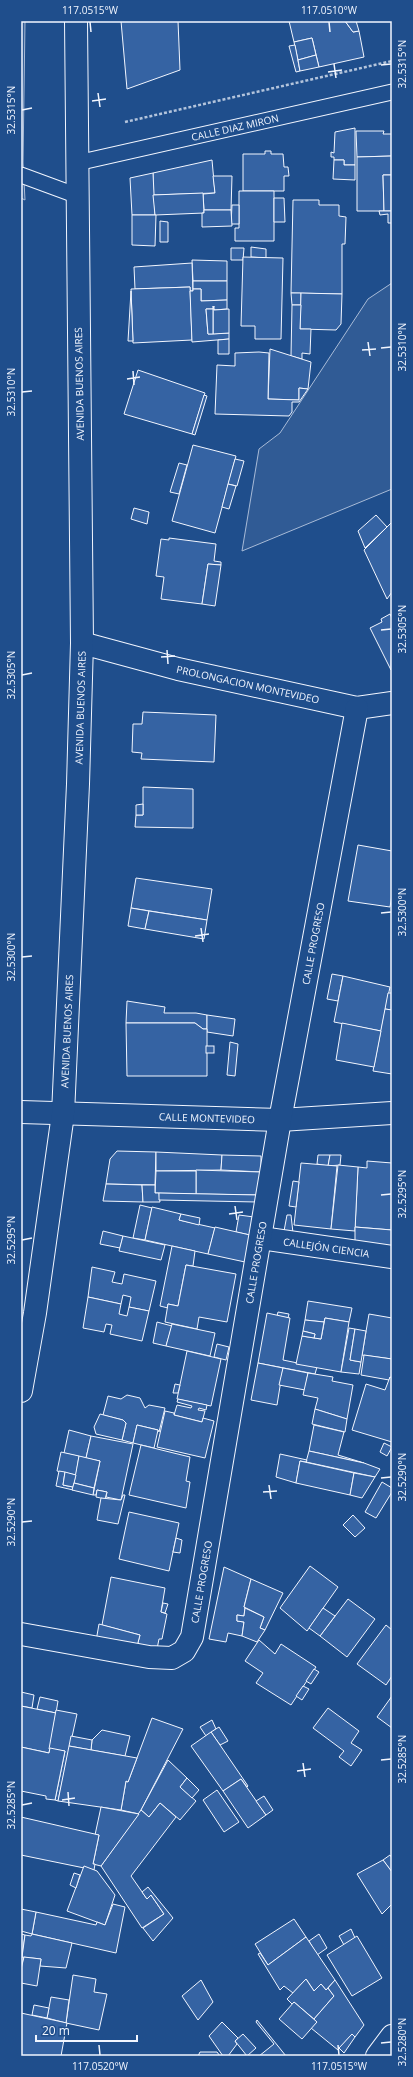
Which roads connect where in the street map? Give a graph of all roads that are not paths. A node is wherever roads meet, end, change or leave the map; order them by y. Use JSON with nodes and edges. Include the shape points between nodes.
{"nodes":[{"id":1,"x":76,"y":21,"type":"edge"},
{"id":2,"x":392,"y":92,"type":"edge"},
{"id":3,"x":77,"y":163,"type":"junction"},
{"id":4,"x":21,"y":175,"type":"edge"},
{"id":5,"x":78,"y":196,"type":"junction"},
{"id":6,"x":82,"y":643,"type":"junction"},
{"id":7,"x":392,"y":703,"type":"edge"},
{"id":8,"x":357,"y":708,"type":"junction"},
{"id":9,"x":21,"y":1112,"type":"edge"},
{"id":10,"x":392,"y":1113,"type":"edge"},
{"id":11,"x":62,"y":1114,"type":"junction"},
{"id":12,"x":280,"y":1120,"type":"junction"},
{"id":13,"x":261,"y":1238,"type":"junction"},
{"id":14,"x":392,"y":1257,"type":"edge"},
{"id":15,"x":21,"y":1392,"type":"edge"},
{"id":16,"x":21,"y":1634,"type":"edge"},
{"id":17,"x":392,"y":2036,"type":"edge"},
{"id":18,"x":377,"y":2056,"type":"edge"}],
"edges":[{"from":1,"to":3,"type":"street","name":"AVENIDA BUENOS AIRES"},
{"from":2,"to":3,"type":"lane","name":"CALLE DIAZ MIRON"},
{"from":3,"to":5,"type":"street","name":"AVENIDA BUENOS AIRES"},
{"from":4,"to":5,"type":"lane"},
{"from":5,"to":6,"type":"street","name":"AVENIDA BUENOS AIRES"},
{"from":6,"to":8,"type":"street","name":"PROLONGACION MONTEVIDEO","via":[[178,670]]},
{"from":6,"to":11,"type":"street","name":"AVENIDA BUENOS AIRES"},
{"from":7,"to":8,"type":"street","name":"PROLONGACION MONTEVIDEO"},
{"from":8,"to":12,"type":"street","name":"CALLE PROGRESO"},
{"from":9,"to":11,"type":"street","name":"CALLE MONTEVIDEO"},
{"from":10,"to":12,"type":"street","name":"CALLE MONTEVIDEO"},
{"from":11,"to":12,"type":"street","name":"CALLE MONTEVIDEO"},
{"from":11,"to":15,"type":"street","name":"AVENIDA BUENOS AIRES","via":[[35,1312]]},
{"from":12,"to":13,"type":"street","name":"CALLE PROGRESO"},
{"from":13,"to":14,"type":"street","name":"CALLEJÓN CIENCIA"},
{"from":13,"to":16,"type":"street","name":"CALLE PROGRESO","via":[[192,1637],[184,1651],[172,1658],[149,1657]]},
{"from":17,"to":18,"type":"street"}]}
